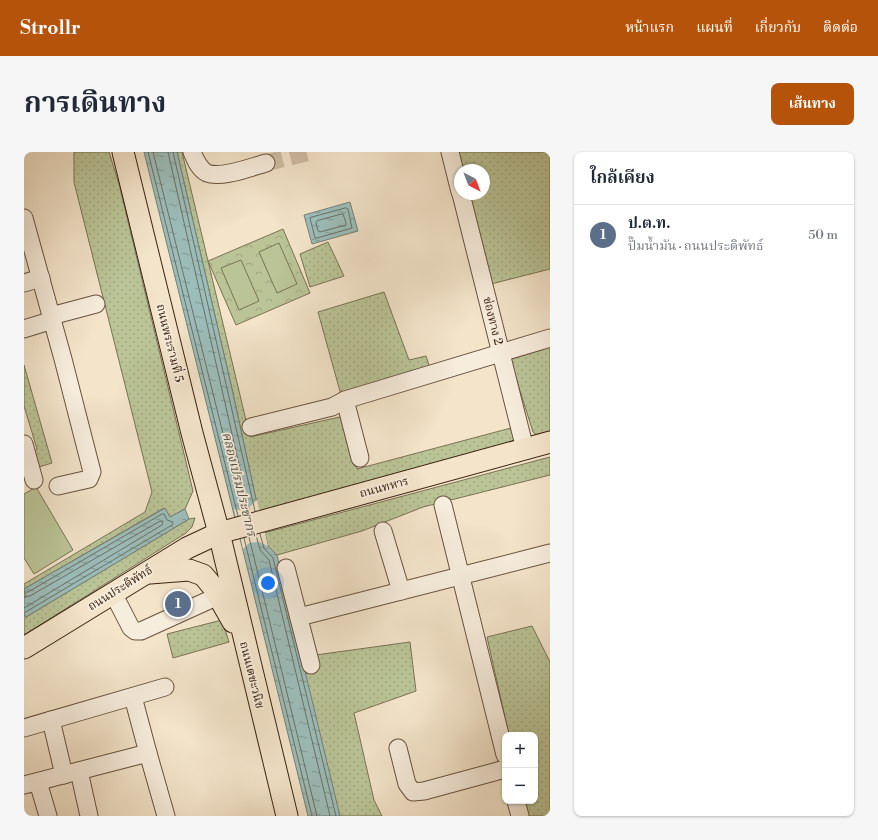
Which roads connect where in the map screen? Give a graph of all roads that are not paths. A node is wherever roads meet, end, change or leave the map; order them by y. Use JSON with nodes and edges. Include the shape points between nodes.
{"nodes":[{"id":1,"x":123,"y":152,"type":"edge"},
{"id":2,"x":192,"y":152,"type":"edge"},
{"id":3,"x":450,"y":152,"type":"edge"},
{"id":4,"x":266,"y":164,"type":"tunnel mouth"},
{"id":5,"x":454,"y":168,"type":"edge"},
{"id":6,"x":462,"y":200,"type":"edge"},
{"id":7,"x":24,"y":218,"type":"edge"},
{"id":8,"x":41,"y":278,"type":"junction"},
{"id":9,"x":24,"y":283,"type":"edge"},
{"id":10,"x":96,"y":304,"type":"dead end"},
{"id":11,"x":52,"y":318,"type":"junction"},
{"id":12,"x":24,"y":329,"type":"edge"},
{"id":13,"x":550,"y":338,"type":"edge"},
{"id":14,"x":501,"y":352,"type":"junction"},
{"id":15,"x":345,"y":400,"type":"junction"},
{"id":16,"x":251,"y":427,"type":"dead end"},
{"id":17,"x":550,"y":442,"type":"edge"},
{"id":18,"x":24,"y":444,"type":"edge"},
{"id":19,"x":525,"y":449,"type":"junction"},
{"id":20,"x":360,"y":458,"type":"dead end"},
{"id":21,"x":34,"y":480,"type":"dead end"},
{"id":22,"x":58,"y":486,"type":"dead end"},
{"id":23,"x":443,"y":505,"type":"dead end"},
{"id":24,"x":383,"y":531,"type":"dead end"},
{"id":25,"x":219,"y":533,"type":"junction"},
{"id":26,"x":550,"y":553,"type":"edge"},
{"id":27,"x":286,"y":568,"type":"dead end"},
{"id":28,"x":145,"y":573,"type":"junction"},
{"id":29,"x":460,"y":576,"type":"junction"},
{"id":30,"x":401,"y":591,"type":"junction"},
{"id":31,"x":113,"y":593,"type":"junction"},
{"id":32,"x":218,"y":596,"type":"junction"},
{"id":33,"x":299,"y":617,"type":"junction"},
{"id":34,"x":244,"y":640,"type":"junction"},
{"id":35,"x":24,"y":648,"type":"edge"},
{"id":36,"x":311,"y":665,"type":"dead end"},
{"id":37,"x":164,"y":687,"type":"dead end"},
{"id":38,"x":133,"y":697,"type":"junction"},
{"id":39,"x":51,"y":720,"type":"junction"},
{"id":40,"x":24,"y":728,"type":"edge"},
{"id":41,"x":502,"y":743,"type":"edge"},
{"id":42,"x":398,"y":748,"type":"dead end"},
{"id":43,"x":148,"y":753,"type":"junction"},
{"id":44,"x":502,"y":770,"type":"edge"},
{"id":45,"x":72,"y":773,"type":"junction"},
{"id":46,"x":31,"y":783,"type":"edge"},
{"id":47,"x":517,"y":804,"type":"edge"},
{"id":48,"x":48,"y":816,"type":"edge"},
{"id":49,"x":89,"y":816,"type":"edge"},
{"id":50,"x":166,"y":816,"type":"edge"},
{"id":51,"x":287,"y":816,"type":"edge"},
{"id":52,"x":520,"y":816,"type":"edge"}],
"edges":[{"from":1,"to":25,"type":"main road","name":"ถนนพระรามที่ 5"},
{"from":2,"to":4,"type":"lane","via":[[206,172],[222,175]]},
{"from":3,"to":5,"type":"lane","name":"ช่องทาง 2"},
{"from":6,"to":14,"type":"lane","name":"ช่องทาง 2"},
{"from":7,"to":8,"type":"lane"},
{"from":8,"to":9,"type":"lane"},
{"from":8,"to":11,"type":"lane"},
{"from":10,"to":11,"type":"lane"},
{"from":11,"to":12,"type":"lane"},
{"from":11,"to":22,"type":"lane","via":[[92,472],[89,479]]},
{"from":13,"to":14,"type":"lane"},
{"from":14,"to":15,"type":"lane"},
{"from":14,"to":19,"type":"lane","name":"ช่องทาง 2"},
{"from":15,"to":16,"type":"lane","via":[[332,407]]},
{"from":15,"to":20,"type":"lane"},
{"from":17,"to":19,"type":"main road","name":"ถนนทหาร"},
{"from":18,"to":21,"type":"lane"},
{"from":19,"to":25,"type":"main road","name":"ถนนทหาร"},
{"from":23,"to":29,"type":"lane"},
{"from":24,"to":30,"type":"lane"},
{"from":25,"to":28,"type":"main road","name":"ถนนประดิพัทธ์","via":[[186,548]]},
{"from":25,"to":34,"type":"main road","name":"ถนนเตชะวนิช"},
{"from":26,"to":29,"type":"lane"},
{"from":27,"to":33,"type":"lane"},
{"from":28,"to":31,"type":"main road","name":"ถนนประดิพัทธ์"},
{"from":28,"to":32,"type":"main road","via":[[189,570],[203,575]]},
{"from":29,"to":30,"type":"lane"},
{"from":29,"to":41,"type":"lane"},
{"from":30,"to":33,"type":"lane"},
{"from":31,"to":32,"type":"lane","via":[[135,631],[141,631]]},
{"from":31,"to":35,"type":"main road","name":"ถนนประดิพัทธ์"},
{"from":32,"to":34,"type":"main road"},
{"from":33,"to":36,"type":"lane"},
{"from":34,"to":51,"type":"main road","name":"ถนนเตชะวนิช"},
{"from":37,"to":38,"type":"lane"},
{"from":38,"to":39,"type":"lane"},
{"from":38,"to":43,"type":"lane"},
{"from":39,"to":40,"type":"lane"},
{"from":39,"to":45,"type":"lane"},
{"from":42,"to":44,"type":"lane","via":[[407,784],[413,792]]},
{"from":43,"to":45,"type":"lane"},
{"from":43,"to":50,"type":"lane"},
{"from":45,"to":46,"type":"lane"},
{"from":45,"to":49,"type":"lane"},
{"from":46,"to":48,"type":"lane"},
{"from":47,"to":52,"type":"lane"}]}
